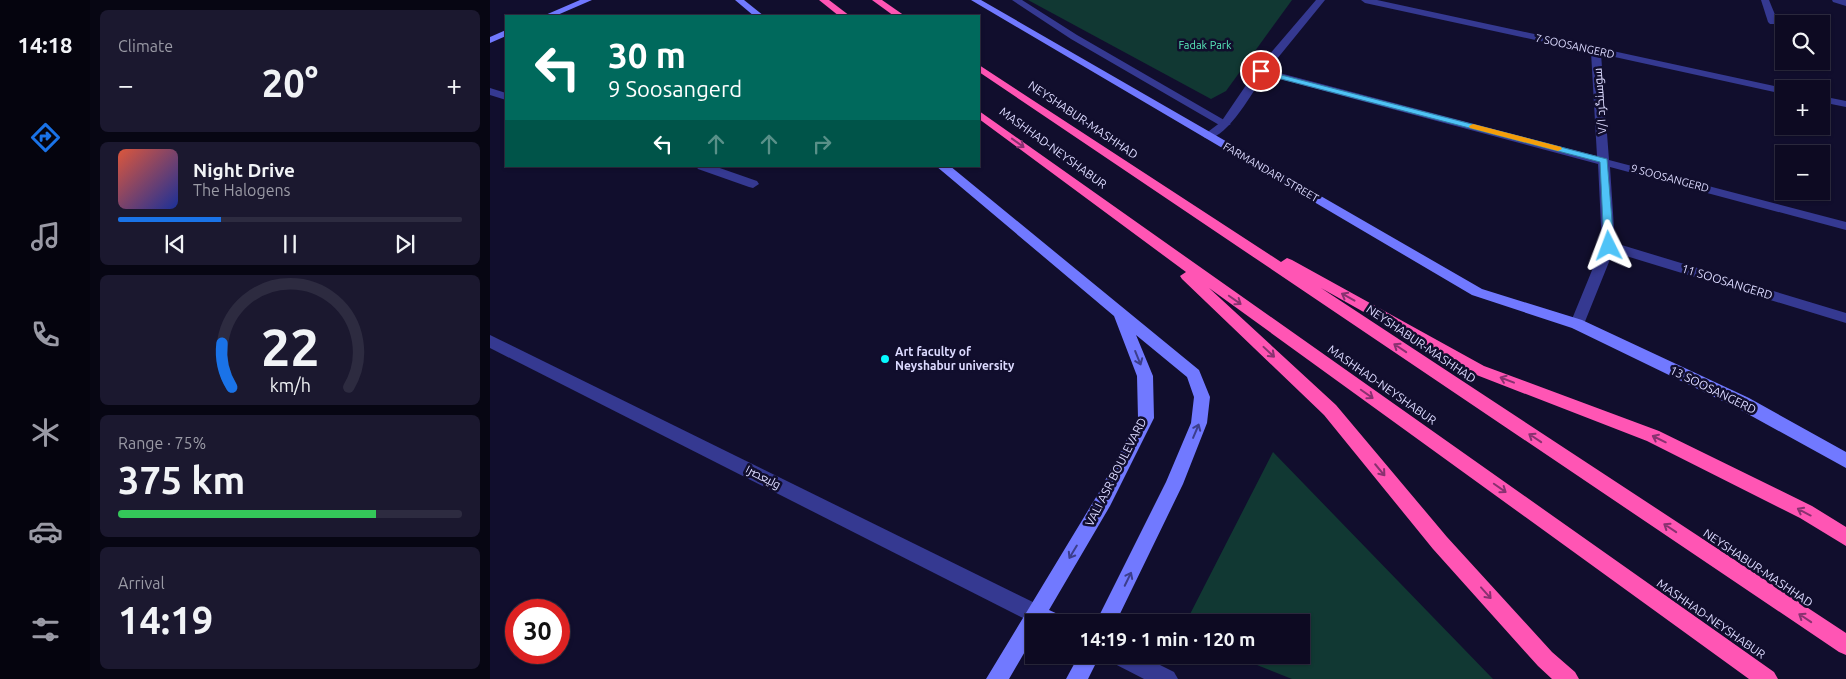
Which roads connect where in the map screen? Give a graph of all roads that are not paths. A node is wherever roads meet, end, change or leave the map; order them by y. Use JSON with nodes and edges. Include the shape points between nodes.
{"nodes":[{"id":1,"x":588,"y":0,"type":"edge"},
{"id":2,"x":739,"y":0,"type":"edge"},
{"id":3,"x":823,"y":0,"type":"edge"},
{"id":4,"x":876,"y":0,"type":"edge"},
{"id":5,"x":974,"y":0,"type":"edge"},
{"id":6,"x":1016,"y":0,"type":"edge"},
{"id":7,"x":1321,"y":0,"type":"edge"},
{"id":8,"x":1366,"y":0,"type":"edge"},
{"id":9,"x":1765,"y":0,"type":"edge"},
{"id":10,"x":1836,"y":0,"type":"edge"},
{"id":11,"x":1846,"y":3,"type":"edge"},
{"id":12,"x":1405,"y":4,"type":"edge"},
{"id":13,"x":550,"y":15,"type":"edge"},
{"id":14,"x":758,"y":15,"type":"edge"},
{"id":15,"x":844,"y":15,"type":"edge"},
{"id":16,"x":898,"y":15,"type":"edge"},
{"id":17,"x":1773,"y":22,"type":"dead end"},
{"id":18,"x":505,"y":33,"type":"edge"},
{"id":19,"x":490,"y":40,"type":"edge"},
{"id":20,"x":1596,"y":51,"type":"junction"},
{"id":21,"x":980,"y":69,"type":"edge"},
{"id":22,"x":1261,"y":71,"type":"junction"},
{"id":23,"x":1775,"y":89,"type":"edge"},
{"id":24,"x":490,"y":91,"type":"edge"},
{"id":25,"x":505,"y":97,"type":"edge"},
{"id":26,"x":1830,"y":101,"type":"edge"},
{"id":27,"x":1846,"y":104,"type":"edge"},
{"id":28,"x":980,"y":115,"type":"edge"},
{"id":29,"x":1225,"y":124,"type":"junction"},
{"id":30,"x":1209,"y":136,"type":"junction"},
{"id":31,"x":1604,"y":161,"type":"junction"},
{"id":32,"x":705,"y":167,"type":"edge"},
{"id":33,"x":943,"y":167,"type":"edge"},
{"id":34,"x":753,"y":184,"type":"dead end"},
{"id":35,"x":1187,"y":206,"type":"junction"},
{"id":36,"x":1846,"y":226,"type":"edge"},
{"id":37,"x":1144,"y":235,"type":"junction"},
{"id":38,"x":1609,"y":246,"type":"junction"},
{"id":39,"x":1120,"y":312,"type":"junction"},
{"id":40,"x":1846,"y":318,"type":"edge"},
{"id":41,"x":1577,"y":324,"type":"junction"},
{"id":42,"x":490,"y":341,"type":"edge"},
{"id":43,"x":1846,"y":461,"type":"edge"},
{"id":44,"x":1846,"y":537,"type":"edge"},
{"id":45,"x":1036,"y":614,"type":"edge"},
{"id":46,"x":1046,"y":614,"type":"edge"},
{"id":47,"x":1110,"y":614,"type":"edge"},
{"id":48,"x":1025,"y":643,"type":"edge"},
{"id":49,"x":1846,"y":645,"type":"edge"},
{"id":50,"x":1085,"y":664,"type":"edge"},
{"id":51,"x":1136,"y":664,"type":"edge"},
{"id":52,"x":997,"y":679,"type":"edge"},
{"id":53,"x":1077,"y":679,"type":"edge"},
{"id":54,"x":1167,"y":679,"type":"edge"},
{"id":55,"x":1568,"y":679,"type":"edge"},
{"id":56,"x":1767,"y":679,"type":"edge"}],
"edges":[{"from":1,"to":13,"type":"main road"},
{"from":2,"to":14,"type":"main road"},
{"from":3,"to":15,"type":"highway"},
{"from":4,"to":16,"type":"highway"},
{"from":5,"to":30,"type":"main road","name":"FARMANDARI STREET"},
{"from":6,"to":29,"type":"street"},
{"from":7,"to":22,"type":"street"},
{"from":8,"to":12,"type":"street","name":"7 SOOSANGERD"},
{"from":9,"to":17,"type":"street"},
{"from":10,"to":11,"type":"street"},
{"from":12,"to":20,"type":"street","name":"7 SOOSANGERD"},
{"from":18,"to":19,"type":"main road"},
{"from":20,"to":23,"type":"street","name":"7 SOOSANGERD"},
{"from":20,"to":31,"type":"street","name":"سوسنگرد ۷/۱"},
{"from":21,"to":35,"type":"highway","name":"NEYSHABUR-MASHHAD"},
{"from":22,"to":29,"type":"street"},
{"from":22,"to":31,"type":"street","name":"9 SOOSANGERD"},
{"from":24,"to":25,"type":"street"},
{"from":26,"to":27,"type":"street"},
{"from":28,"to":37,"type":"highway","name":"MASHHAD-NEYSHABUR","one_way":true},
{"from":29,"to":30,"type":"street"},
{"from":30,"to":41,"type":"main road","name":"FARMANDARI STREET","via":[[1477,292]]},
{"from":31,"to":36,"type":"street","name":"9 SOOSANGERD"},
{"from":31,"to":38,"type":"street","name":"سوسنگرد ۷/۱"},
{"from":32,"to":34,"type":"street"},
{"from":33,"to":39,"type":"main road"},
{"from":44,"to":35,"type":"highway","one_way":true,"via":[[1806,512],[1653,436],[1479,370]]},
{"from":49,"to":35,"type":"highway","name":"NEYSHABUR-MASHHAD","one_way":true},
{"from":37,"to":55,"type":"highway","one_way":true,"via":[[1330,410],[1440,543],[1545,660]]},
{"from":37,"to":56,"type":"highway","name":"MASHHAD-NEYSHABUR","one_way":true},
{"from":38,"to":40,"type":"street","name":"11 SOOSANGERD"},
{"from":38,"to":41,"type":"street","name":"سوسنگرد ۷/۱"},
{"from":39,"to":46,"type":"main road","name":"VALI ASR BOULEVARD","one_way":true,"via":[[1145,376],[1146,418]]},
{"from":47,"to":39,"type":"main road","one_way":true,"via":[[1178,475],[1199,423],[1202,398],[1193,374]]},
{"from":41,"to":43,"type":"main road","name":"13 SOOSANGERD","via":[[1743,403]]},
{"from":42,"to":45,"type":"street","name":"ولیعصر۱"},
{"from":48,"to":52,"type":"main road","name":"VALI ASR BOULEVARD"},
{"from":50,"to":53,"type":"main road"},
{"from":51,"to":54,"type":"street"}]}
